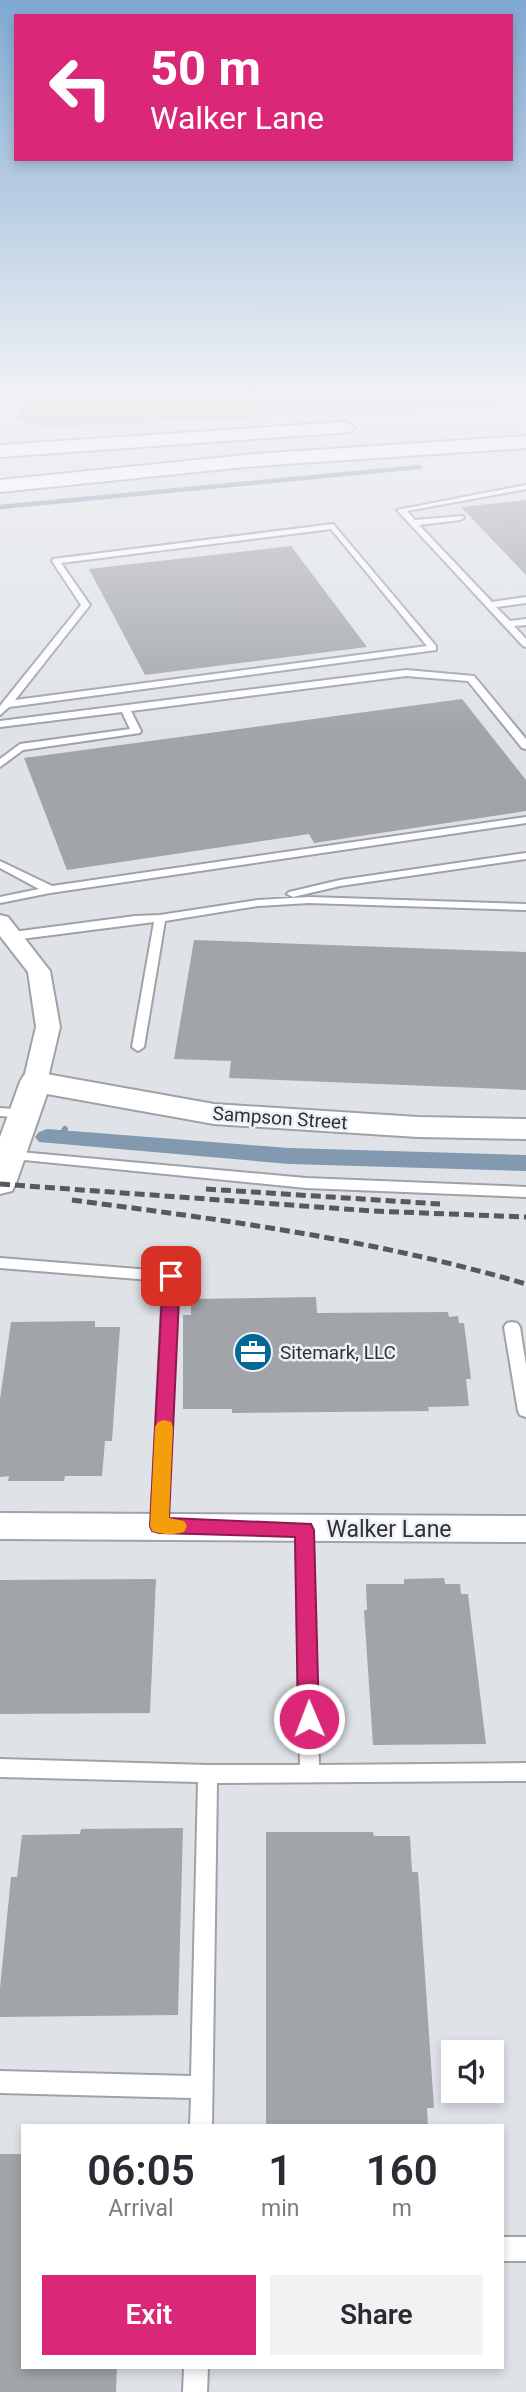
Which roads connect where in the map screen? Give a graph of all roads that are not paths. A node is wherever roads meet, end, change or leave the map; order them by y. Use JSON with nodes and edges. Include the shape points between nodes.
{"nodes":[{"id":1,"x":408,"y":509,"type":"edge"},
{"id":2,"x":460,"y":518,"type":"dead end"},
{"id":3,"x":414,"y":523,"type":"junction"},
{"id":4,"x":526,"y":600,"type":"edge"},
{"id":5,"x":490,"y":605,"type":"junction"},
{"id":6,"x":526,"y":622,"type":"edge"},
{"id":7,"x":508,"y":624,"type":"junction"},
{"id":8,"x":526,"y":644,"type":"edge"},
{"id":9,"x":4,"y":708,"type":"edge"},
{"id":10,"x":125,"y":709,"type":"junction"},
{"id":11,"x":3,"y":724,"type":"edge"},
{"id":12,"x":526,"y":746,"type":"edge"},
{"id":13,"x":20,"y":747,"type":"junction"},
{"id":14,"x":0,"y":764,"type":"edge"},
{"id":15,"x":526,"y":820,"type":"edge"},
{"id":16,"x":526,"y":856,"type":"edge"},
{"id":17,"x":0,"y":864,"type":"edge"},
{"id":18,"x":50,"y":890,"type":"junction"},
{"id":19,"x":0,"y":900,"type":"edge"},
{"id":20,"x":258,"y":903,"type":"junction"},
{"id":21,"x":526,"y":907,"type":"edge"},
{"id":22,"x":160,"y":918,"type":"junction"},
{"id":23,"x":7,"y":929,"type":"edge"},
{"id":24,"x":138,"y":1047,"type":"dead end"},
{"id":25,"x":36,"y":1082,"type":"junction"},
{"id":26,"x":526,"y":1129,"type":"edge"},
{"id":27,"x":11,"y":1139,"type":"edge"},
{"id":28,"x":526,"y":1192,"type":"edge"},
{"id":29,"x":0,"y":1263,"type":"edge"},
{"id":30,"x":512,"y":1327,"type":"dead end"},
{"id":31,"x":526,"y":1411,"type":"edge"},
{"id":32,"x":0,"y":1526,"type":"edge"},
{"id":33,"x":159,"y":1526,"type":"junction"},
{"id":34,"x":526,"y":1529,"type":"edge"},
{"id":35,"x":304,"y":1530,"type":"junction"},
{"id":36,"x":0,"y":1768,"type":"edge"},
{"id":37,"x":526,"y":1772,"type":"edge"},
{"id":38,"x":310,"y":1773,"type":"junction"},
{"id":39,"x":208,"y":1774,"type":"junction"},
{"id":40,"x":0,"y":2082,"type":"edge"},
{"id":41,"x":202,"y":2087,"type":"junction"},
{"id":42,"x":201,"y":2124,"type":"edge"},
{"id":43,"x":504,"y":2249,"type":"edge"},
{"id":44,"x":526,"y":2249,"type":"edge"},
{"id":45,"x":196,"y":2369,"type":"edge"},
{"id":46,"x":195,"y":2392,"type":"edge"}],
"edges":[{"from":1,"to":3,"type":"lane","via":[[401,510]]},
{"from":2,"to":3,"type":"lane"},
{"from":3,"to":5,"type":"lane"},
{"from":4,"to":5,"type":"lane"},
{"from":5,"to":7,"type":"lane"},
{"from":6,"to":7,"type":"lane"},
{"from":7,"to":8,"type":"lane"},
{"from":9,"to":9,"type":"lane","via":[[86,606],[57,561],[334,526],[433,648]]},
{"from":10,"to":11,"type":"lane"},
{"from":10,"to":12,"type":"lane","via":[[406,673],[471,678]]},
{"from":10,"to":13,"type":"lane","via":[[136,731]]},
{"from":11,"to":13,"type":"lane"},
{"from":13,"to":14,"type":"lane"},
{"from":15,"to":18,"type":"lane"},
{"from":16,"to":20,"type":"lane","via":[[340,883]]},
{"from":17,"to":18,"type":"lane"},
{"from":18,"to":19,"type":"lane"},
{"from":20,"to":21,"type":"lane","via":[[309,900]]},
{"from":20,"to":22,"type":"lane"},
{"from":22,"to":23,"type":"lane"},
{"from":22,"to":24,"type":"lane"},
{"from":23,"to":25,"type":"street","via":[[39,971],[48,1027]]},
{"from":25,"to":26,"type":"street","name":"Sampson Street","via":[[214,1114]]},
{"from":25,"to":27,"type":"street"},
{"from":27,"to":28,"type":"lane","via":[[306,1183]]},
{"from":29,"to":33,"type":"lane","via":[[171,1276]]},
{"from":30,"to":31,"type":"lane"},
{"from":32,"to":33,"type":"street","name":"Walker Lane"},
{"from":33,"to":35,"type":"street","name":"Walker Lane"},
{"from":34,"to":35,"type":"street","name":"Walker Lane"},
{"from":35,"to":38,"type":"lane"},
{"from":36,"to":39,"type":"lane"},
{"from":37,"to":38,"type":"lane"},
{"from":38,"to":39,"type":"lane"},
{"from":39,"to":41,"type":"lane"},
{"from":40,"to":41,"type":"lane"},
{"from":41,"to":42,"type":"lane"},
{"from":43,"to":44,"type":"lane"},
{"from":45,"to":46,"type":"lane"}]}
